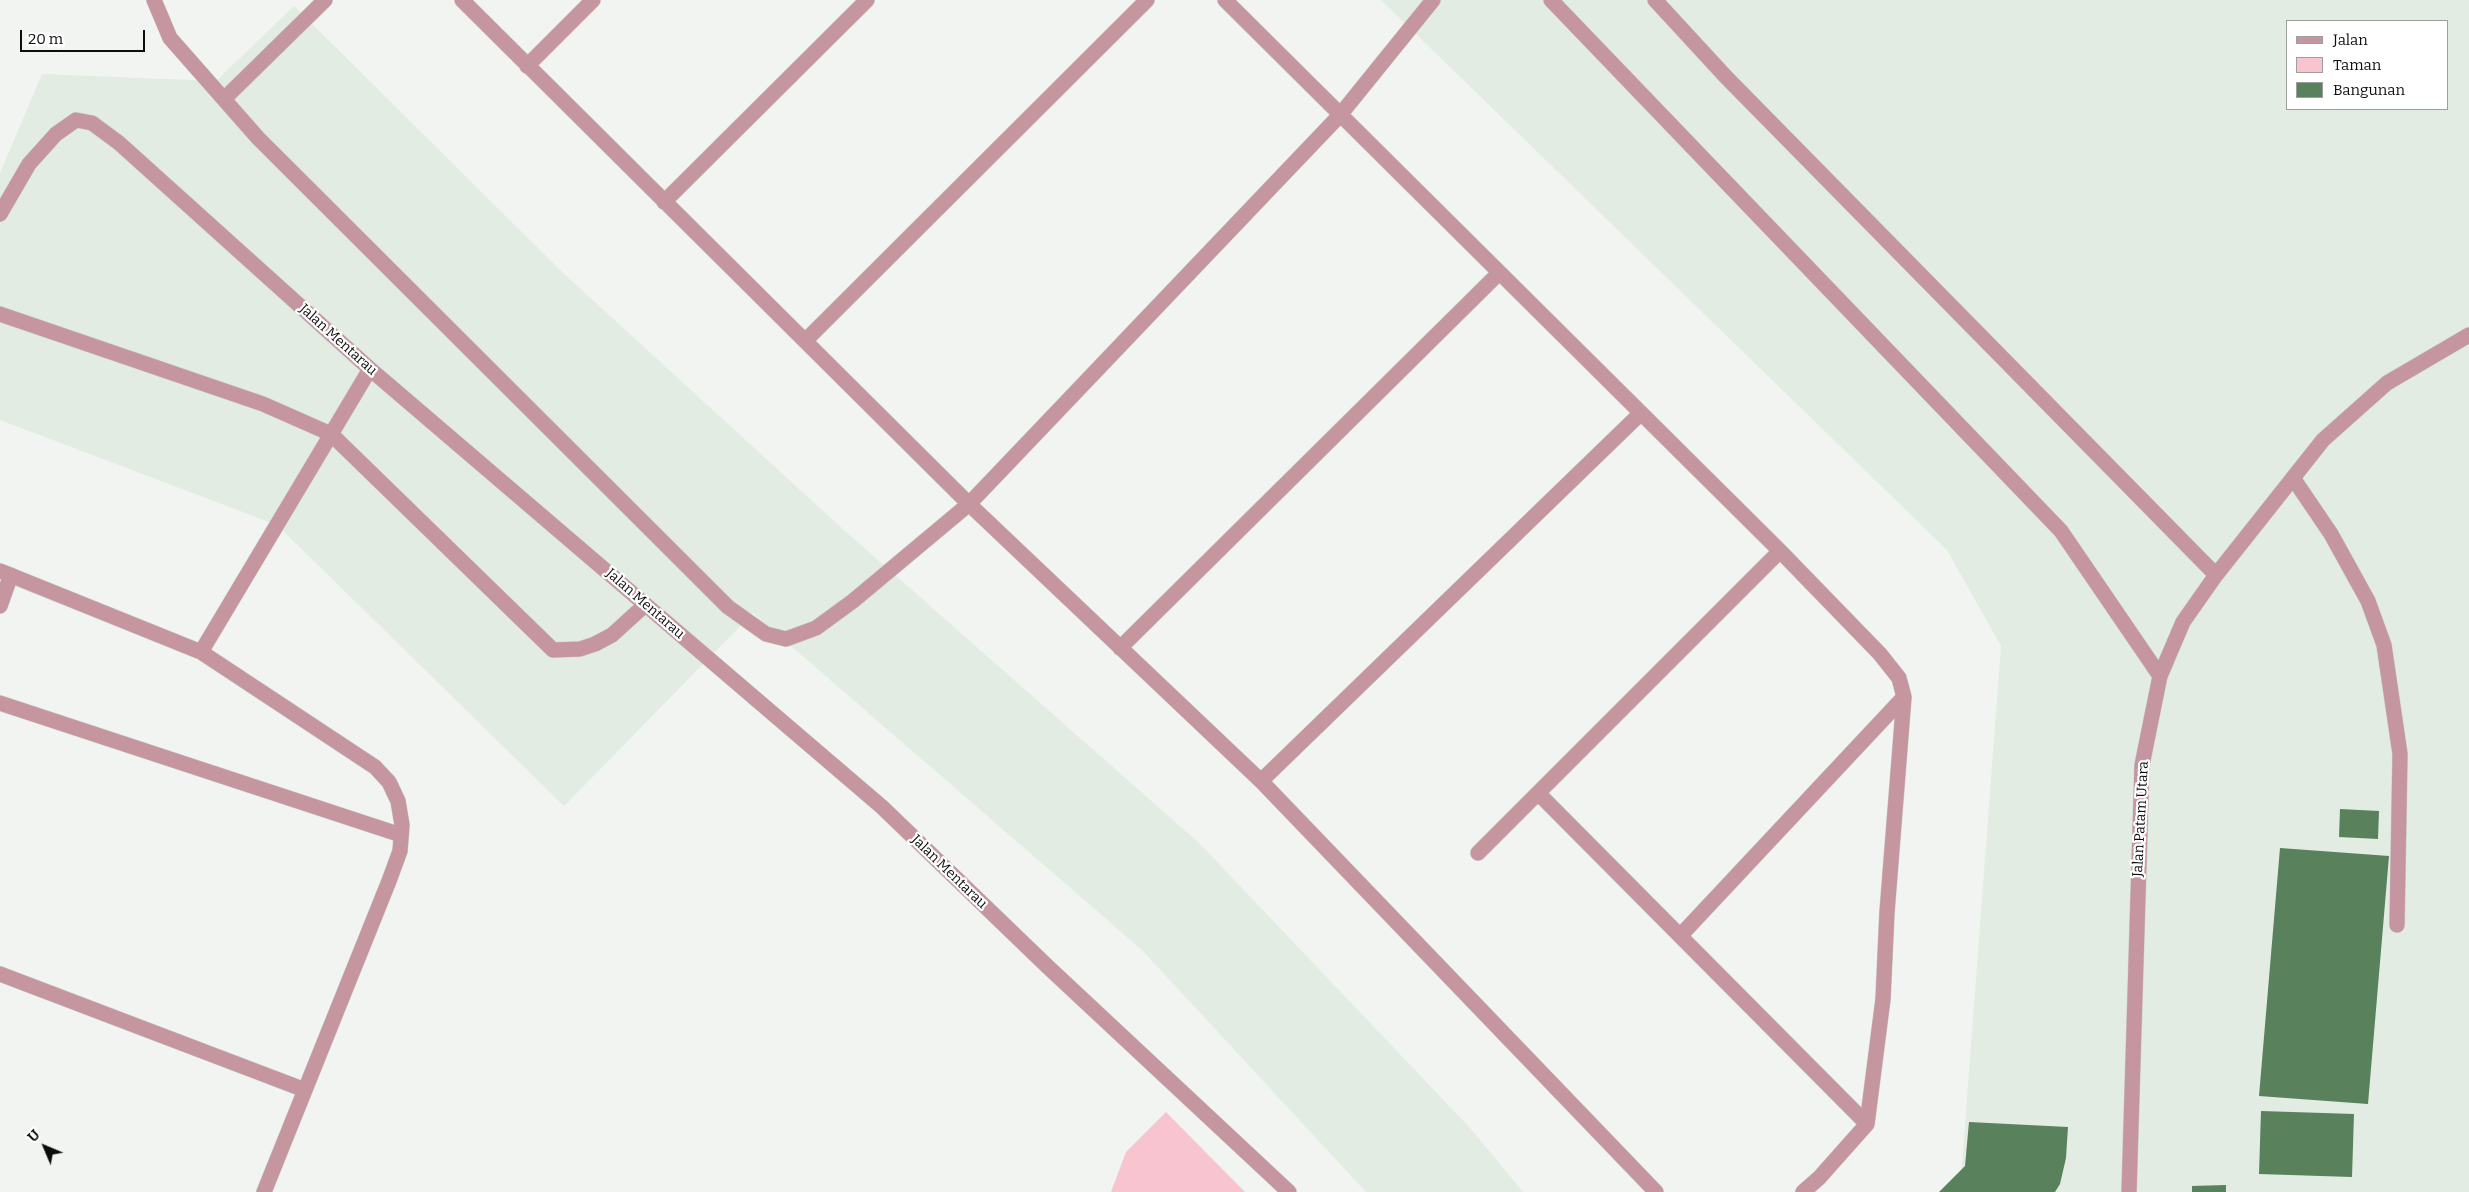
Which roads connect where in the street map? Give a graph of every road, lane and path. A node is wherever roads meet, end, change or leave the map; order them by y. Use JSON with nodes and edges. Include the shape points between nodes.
{"nodes":[{"id":1,"x":154,"y":0,"type":"edge"},
{"id":2,"x":324,"y":0,"type":"edge"},
{"id":3,"x":462,"y":0,"type":"edge"},
{"id":4,"x":593,"y":0,"type":"edge"},
{"id":5,"x":867,"y":0,"type":"edge"},
{"id":6,"x":1147,"y":0,"type":"edge"},
{"id":7,"x":1225,"y":0,"type":"edge"},
{"id":8,"x":1433,"y":0,"type":"edge"},
{"id":9,"x":1551,"y":0,"type":"edge"},
{"id":10,"x":1655,"y":0,"type":"edge"},
{"id":11,"x":527,"y":66,"type":"junction"},
{"id":12,"x":224,"y":99,"type":"junction"},
{"id":13,"x":1340,"y":115,"type":"junction"},
{"id":14,"x":664,"y":202,"type":"junction"},
{"id":15,"x":0,"y":214,"type":"edge"},
{"id":16,"x":1499,"y":273,"type":"junction"},
{"id":17,"x":0,"y":314,"type":"edge"},
{"id":18,"x":2469,"y":335,"type":"edge"},
{"id":19,"x":805,"y":341,"type":"junction"},
{"id":20,"x":370,"y":369,"type":"junction"},
{"id":21,"x":1641,"y":413,"type":"junction"},
{"id":22,"x":331,"y":434,"type":"junction"},
{"id":23,"x":2293,"y":478,"type":"junction"},
{"id":24,"x":968,"y":504,"type":"junction"},
{"id":25,"x":1780,"y":551,"type":"junction"},
{"id":26,"x":6,"y":573,"type":"edge"},
{"id":27,"x":2216,"y":574,"type":"junction"},
{"id":28,"x":645,"y":605,"type":"junction"},
{"id":29,"x":0,"y":606,"type":"edge"},
{"id":30,"x":1120,"y":648,"type":"junction"},
{"id":31,"x":201,"y":652,"type":"junction"},
{"id":32,"x":2160,"y":676,"type":"junction"},
{"id":33,"x":1904,"y":697,"type":"junction"},
{"id":34,"x":0,"y":703,"type":"edge"},
{"id":35,"x":1261,"y":781,"type":"junction"},
{"id":36,"x":1538,"y":793,"type":"junction"},
{"id":37,"x":401,"y":835,"type":"junction"},
{"id":38,"x":1478,"y":853,"type":"dead end"},
{"id":39,"x":2398,"y":925,"type":"dead end"},
{"id":40,"x":1680,"y":936,"type":"junction"},
{"id":41,"x":0,"y":974,"type":"edge"},
{"id":42,"x":305,"y":1090,"type":"junction"},
{"id":43,"x":1867,"y":1124,"type":"junction"},
{"id":44,"x":264,"y":1192,"type":"edge"},
{"id":45,"x":1289,"y":1192,"type":"edge"},
{"id":46,"x":1656,"y":1192,"type":"edge"},
{"id":47,"x":1803,"y":1192,"type":"edge"},
{"id":48,"x":2129,"y":1192,"type":"edge"}],
"edges":[{"from":1,"to":12,"type":"street","via":[[170,38]]},
{"from":2,"to":12,"type":"street"},
{"from":3,"to":11,"type":"street"},
{"from":4,"to":11,"type":"street"},
{"from":5,"to":14,"type":"street"},
{"from":6,"to":19,"type":"street"},
{"from":7,"to":13,"type":"street"},
{"from":8,"to":13,"type":"street"},
{"from":9,"to":32,"type":"street","via":[[2061,531]]},
{"from":10,"to":27,"type":"street"},
{"from":11,"to":14,"type":"street"},
{"from":12,"to":24,"type":"street","via":[[258,138],[728,607],[766,634],[786,639],[816,628]]},
{"from":13,"to":16,"type":"street"},
{"from":13,"to":24,"type":"street"},
{"from":14,"to":19,"type":"street"},
{"from":15,"to":20,"type":"street","name":"Jalan Mentarau","via":[[29,164],[56,134],[76,120],[92,123],[119,143]]},
{"from":16,"to":21,"type":"street"},
{"from":16,"to":30,"type":"street"},
{"from":17,"to":22,"type":"street","via":[[262,404]]},
{"from":18,"to":23,"type":"street","name":"Jalan Patam Utara","via":[[2387,383],[2323,440]]},
{"from":19,"to":24,"type":"street"},
{"from":20,"to":22,"type":"street"},
{"from":20,"to":28,"type":"street","name":"Jalan Mentarau"},
{"from":21,"to":25,"type":"street"},
{"from":21,"to":35,"type":"street"},
{"from":22,"to":28,"type":"street","via":[[553,650],[580,649],[595,644],[612,635]]},
{"from":22,"to":31,"type":"street"},
{"from":23,"to":27,"type":"street","name":"Jalan Patam Utara"},
{"from":23,"to":39,"type":"street","via":[[2331,534],[2368,601],[2384,645],[2400,754]]},
{"from":24,"to":30,"type":"street"},
{"from":25,"to":33,"type":"street","via":[[1880,654],[1899,678]]},
{"from":25,"to":36,"type":"street"},
{"from":26,"to":29,"type":"street"},
{"from":26,"to":31,"type":"street"},
{"from":27,"to":32,"type":"street","name":"Jalan Patam Utara","via":[[2183,622]]},
{"from":28,"to":45,"type":"street","name":"Jalan Mentarau","via":[[882,807]]},
{"from":30,"to":35,"type":"street"},
{"from":31,"to":37,"type":"street","via":[[375,766],[389,782],[398,801]]},
{"from":32,"to":48,"type":"street","name":"Jalan Patam Utara","via":[[2142,765]]},
{"from":33,"to":40,"type":"street"},
{"from":33,"to":43,"type":"street","via":[[1883,999]]},
{"from":34,"to":37,"type":"street"},
{"from":35,"to":46,"type":"street"},
{"from":36,"to":38,"type":"street"},
{"from":36,"to":40,"type":"street"},
{"from":37,"to":42,"type":"street","via":[[400,851],[390,881]]},
{"from":40,"to":43,"type":"street"},
{"from":41,"to":42,"type":"street"},
{"from":42,"to":44,"type":"street"},
{"from":43,"to":47,"type":"street"}]}
